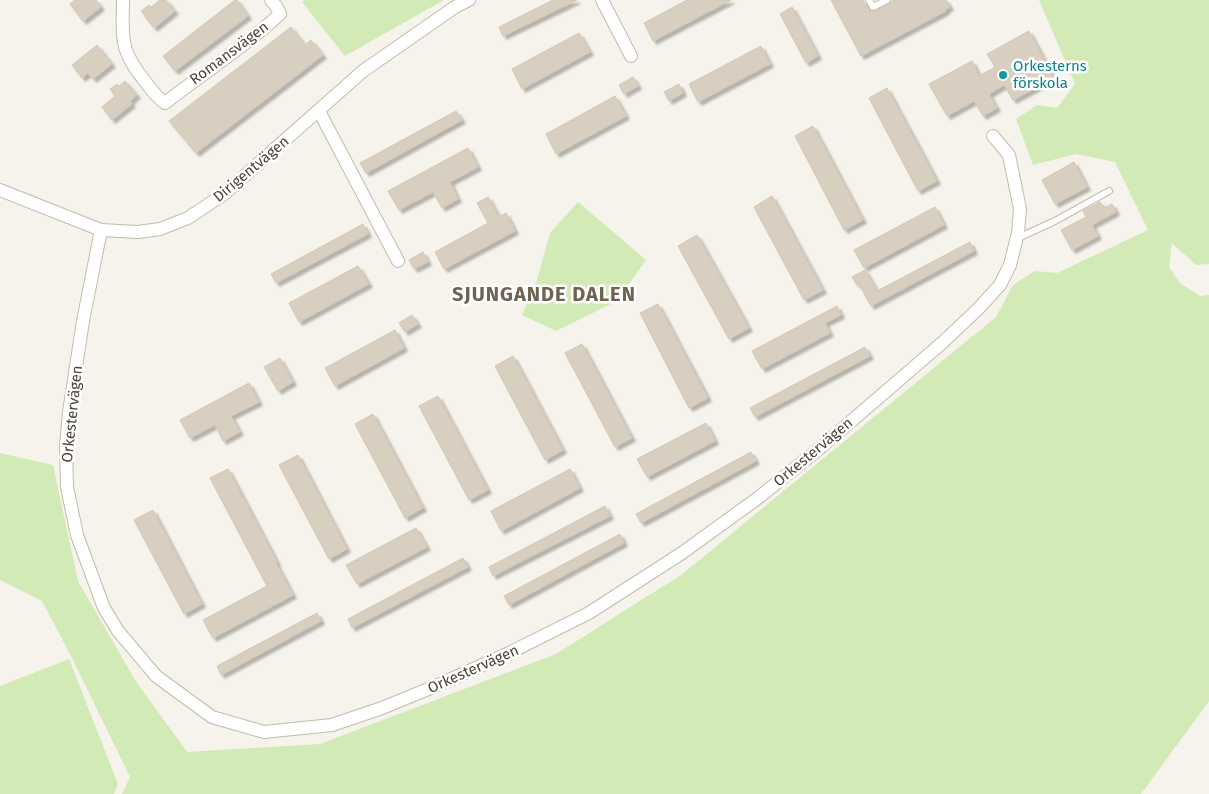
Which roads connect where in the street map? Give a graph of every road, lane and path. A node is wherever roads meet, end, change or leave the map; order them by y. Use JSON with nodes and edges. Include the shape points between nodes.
{"nodes":[{"id":1,"x":123,"y":0,"type":"edge"},
{"id":2,"x":271,"y":0,"type":"edge"},
{"id":3,"x":469,"y":0,"type":"edge"},
{"id":4,"x":602,"y":0,"type":"edge"},
{"id":5,"x":869,"y":0,"type":"edge"},
{"id":6,"x":887,"y":0,"type":"edge"},
{"id":7,"x":631,"y":56,"type":"dead end"},
{"id":8,"x":319,"y":111,"type":"junction"},
{"id":9,"x":993,"y":136,"type":"dead end"},
{"id":10,"x":0,"y":190,"type":"edge"},
{"id":11,"x":1108,"y":191,"type":"dead end"},
{"id":12,"x":101,"y":230,"type":"junction"},
{"id":13,"x":1017,"y":239,"type":"junction"},
{"id":14,"x":398,"y":261,"type":"dead end"}],
"edges":[{"from":1,"to":2,"type":"street","name":"Romansvägen","via":[[125,49],[132,64],[165,102],[280,14]]},
{"from":3,"to":8,"type":"street","name":"Dirigentvägen","via":[[364,71]]},
{"from":4,"to":7,"type":"street"},
{"from":5,"to":6,"type":"lane","via":[[874,7]]},
{"from":8,"to":12,"type":"street","name":"Dirigentvägen","via":[[224,194],[188,218],[138,232]]},
{"from":8,"to":14,"type":"street"},
{"from":9,"to":13,"type":"street","name":"Orkestervägen","via":[[1009,155],[1014,174],[1020,209]]},
{"from":10,"to":12,"type":"street","name":"Dirigentvägen"},
{"from":11,"to":13,"type":"lane"},
{"from":12,"to":13,"type":"street","name":"Orkestervägen","via":[[83,321],[66,447],[67,487],[77,535],[104,608],[118,631],[156,676],[212,717],[264,732],[332,725],[382,708],[507,654],[589,614],[758,498],[942,343],[1000,286]]}]}
